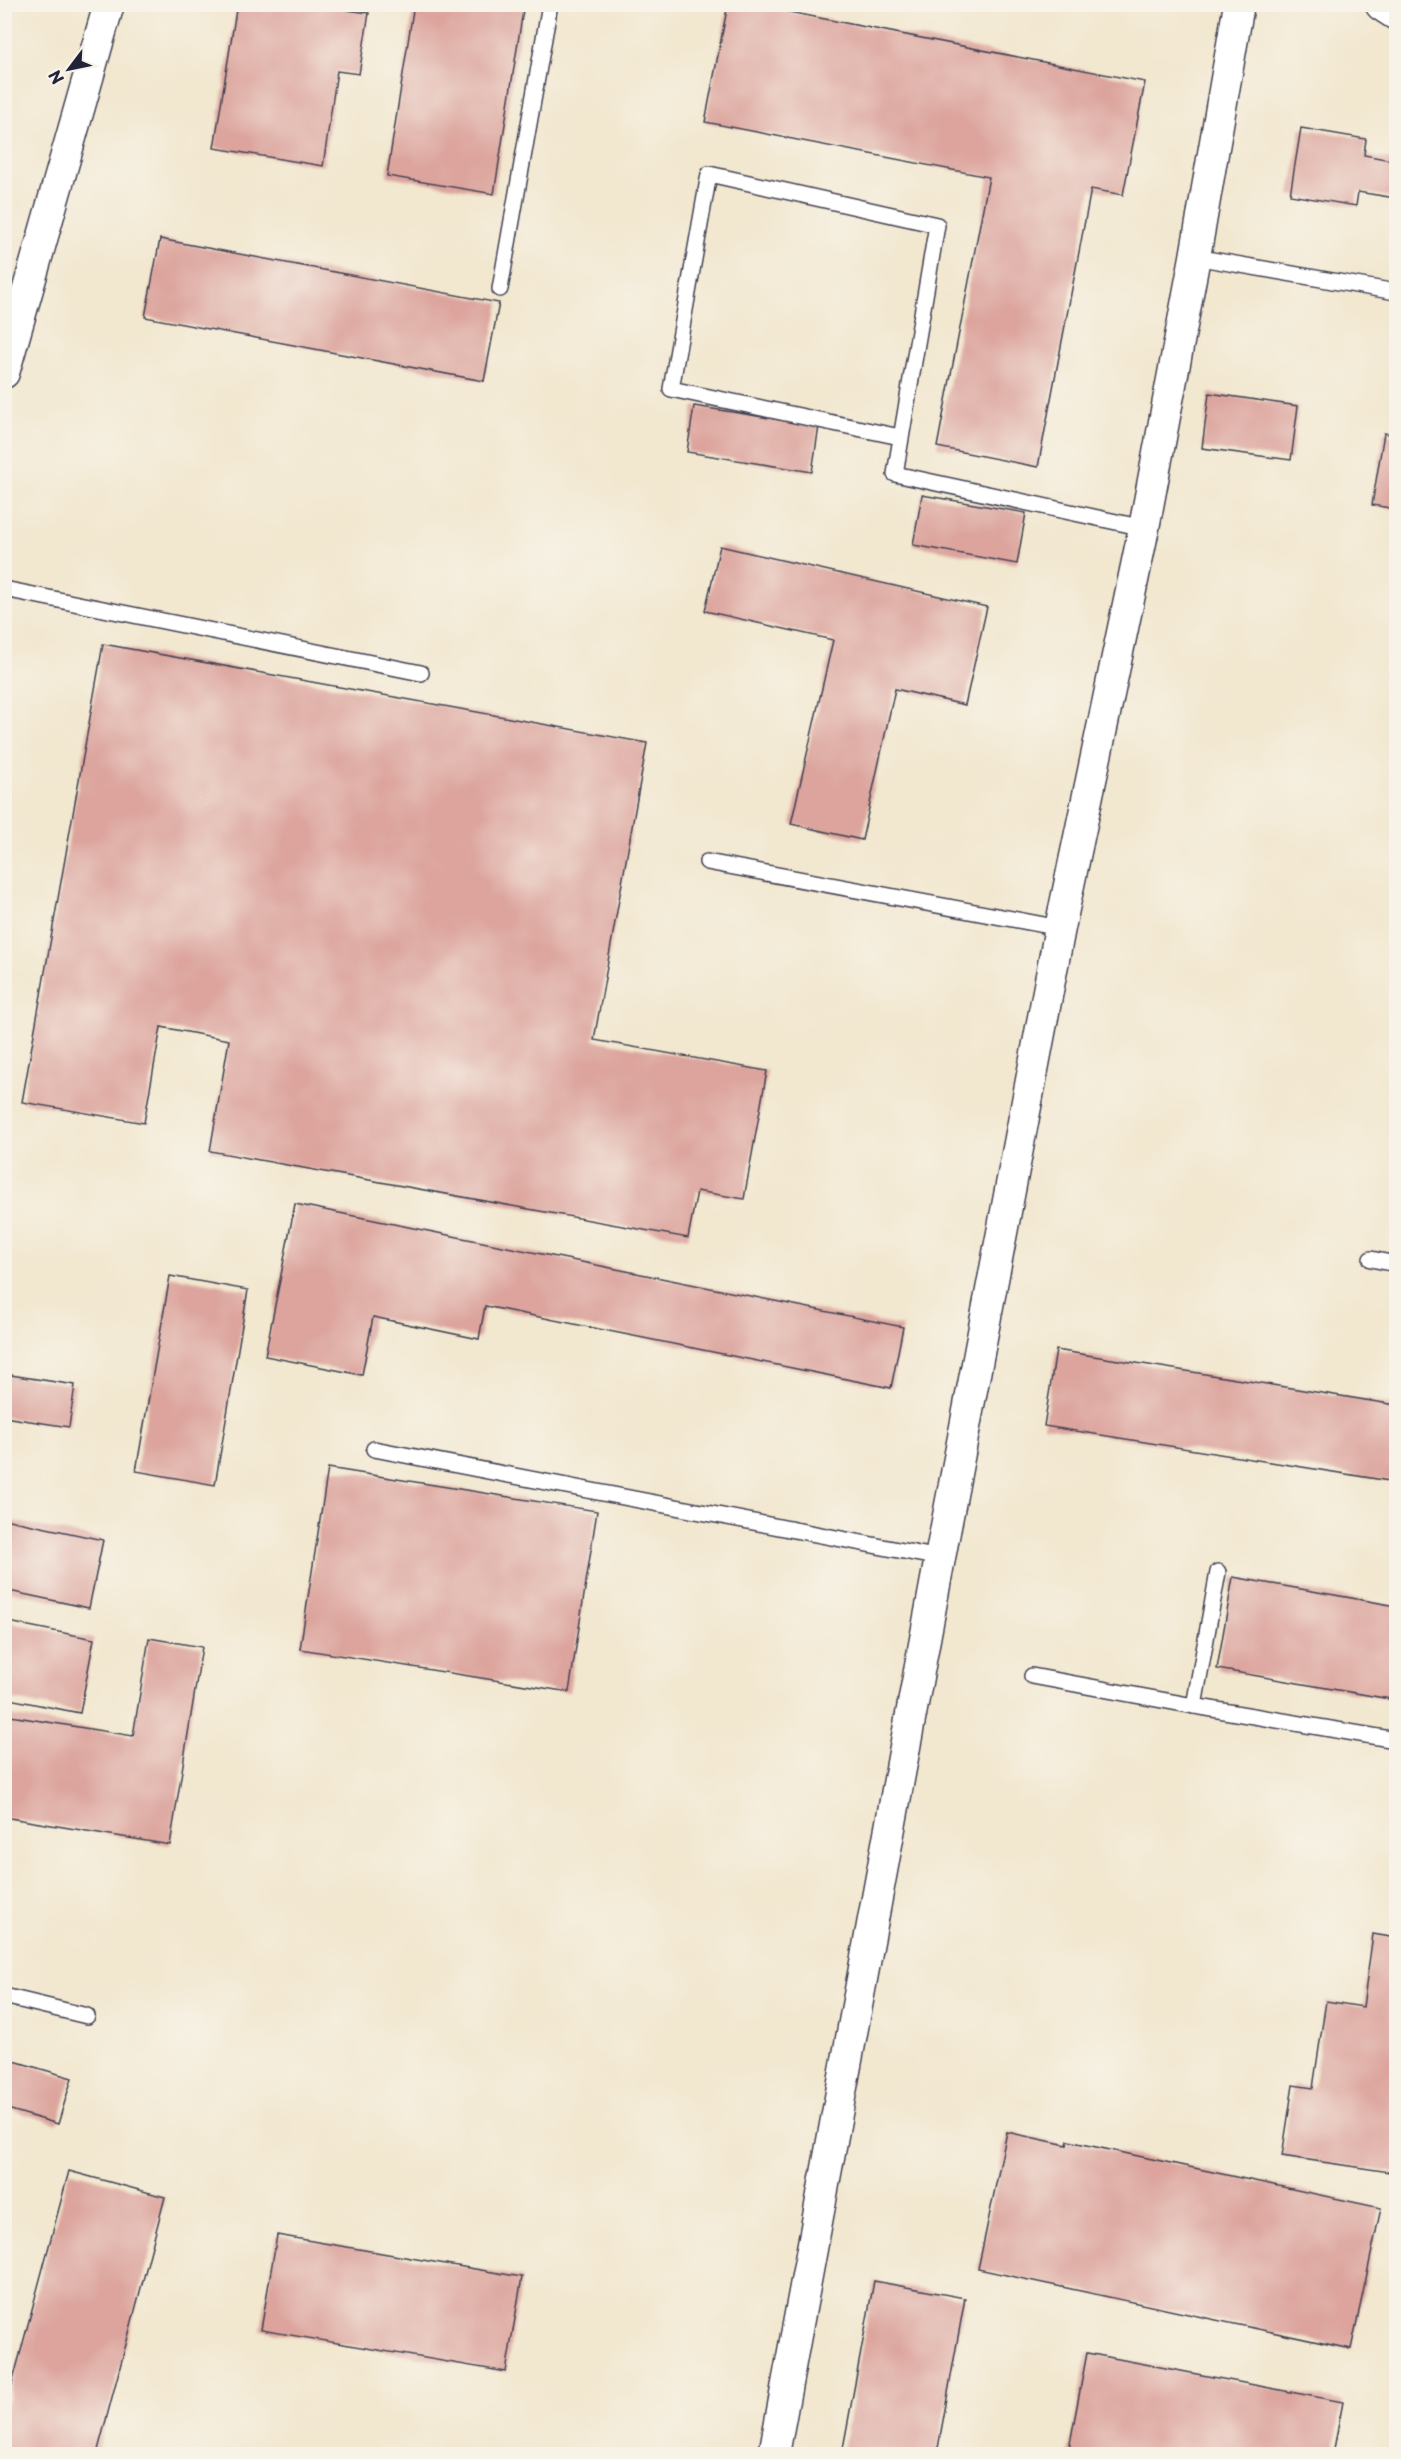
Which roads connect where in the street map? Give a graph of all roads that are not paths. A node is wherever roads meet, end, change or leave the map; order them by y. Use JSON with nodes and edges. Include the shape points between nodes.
{"nodes":[{"id":1,"x":109,"y":4,"type":"edge"},
{"id":2,"x":550,"y":4,"type":"edge"},
{"id":3,"x":1239,"y":4,"type":"edge"},
{"id":4,"x":1382,"y":4,"type":"edge"},
{"id":5,"x":1396,"y":13,"type":"edge"},
{"id":6,"x":1195,"y":257,"type":"junction"},
{"id":7,"x":500,"y":289,"type":"dead end"},
{"id":8,"x":1396,"y":292,"type":"edge"},
{"id":9,"x":4,"y":373,"type":"edge"},
{"id":10,"x":900,"y":436,"type":"junction"},
{"id":11,"x":1144,"y":528,"type":"junction"},
{"id":12,"x":4,"y":589,"type":"edge"},
{"id":13,"x":421,"y":673,"type":"dead end"},
{"id":14,"x":707,"y":862,"type":"dead end"},
{"id":15,"x":1060,"y":928,"type":"junction"},
{"id":16,"x":1371,"y":1259,"type":"dead end"},
{"id":17,"x":1396,"y":1264,"type":"edge"},
{"id":18,"x":374,"y":1449,"type":"dead end"},
{"id":19,"x":940,"y":1558,"type":"junction"},
{"id":20,"x":1218,"y":1572,"type":"dead end"},
{"id":21,"x":1032,"y":1676,"type":"dead end"},
{"id":22,"x":1194,"y":1706,"type":"junction"},
{"id":23,"x":1396,"y":1740,"type":"edge"},
{"id":24,"x":4,"y":1996,"type":"edge"},
{"id":25,"x":87,"y":2016,"type":"dead end"},
{"id":26,"x":774,"y":2454,"type":"edge"}],
"edges":[{"from":1,"to":9,"type":"street"},
{"from":2,"to":7,"type":"lane"},
{"from":3,"to":6,"type":"street"},
{"from":4,"to":5,"type":"main road"},
{"from":6,"to":8,"type":"lane"},
{"from":6,"to":11,"type":"street"},
{"from":10,"to":10,"type":"lane","via":[[937,225],[709,174],[671,389]]},
{"from":10,"to":11,"type":"lane","via":[[895,474]]},
{"from":11,"to":15,"type":"street"},
{"from":12,"to":13,"type":"lane"},
{"from":14,"to":15,"type":"lane"},
{"from":15,"to":19,"type":"street"},
{"from":16,"to":17,"type":"lane"},
{"from":18,"to":19,"type":"lane"},
{"from":19,"to":26,"type":"street"},
{"from":20,"to":22,"type":"lane"},
{"from":21,"to":22,"type":"lane"},
{"from":22,"to":23,"type":"lane"},
{"from":24,"to":25,"type":"lane"}]}
